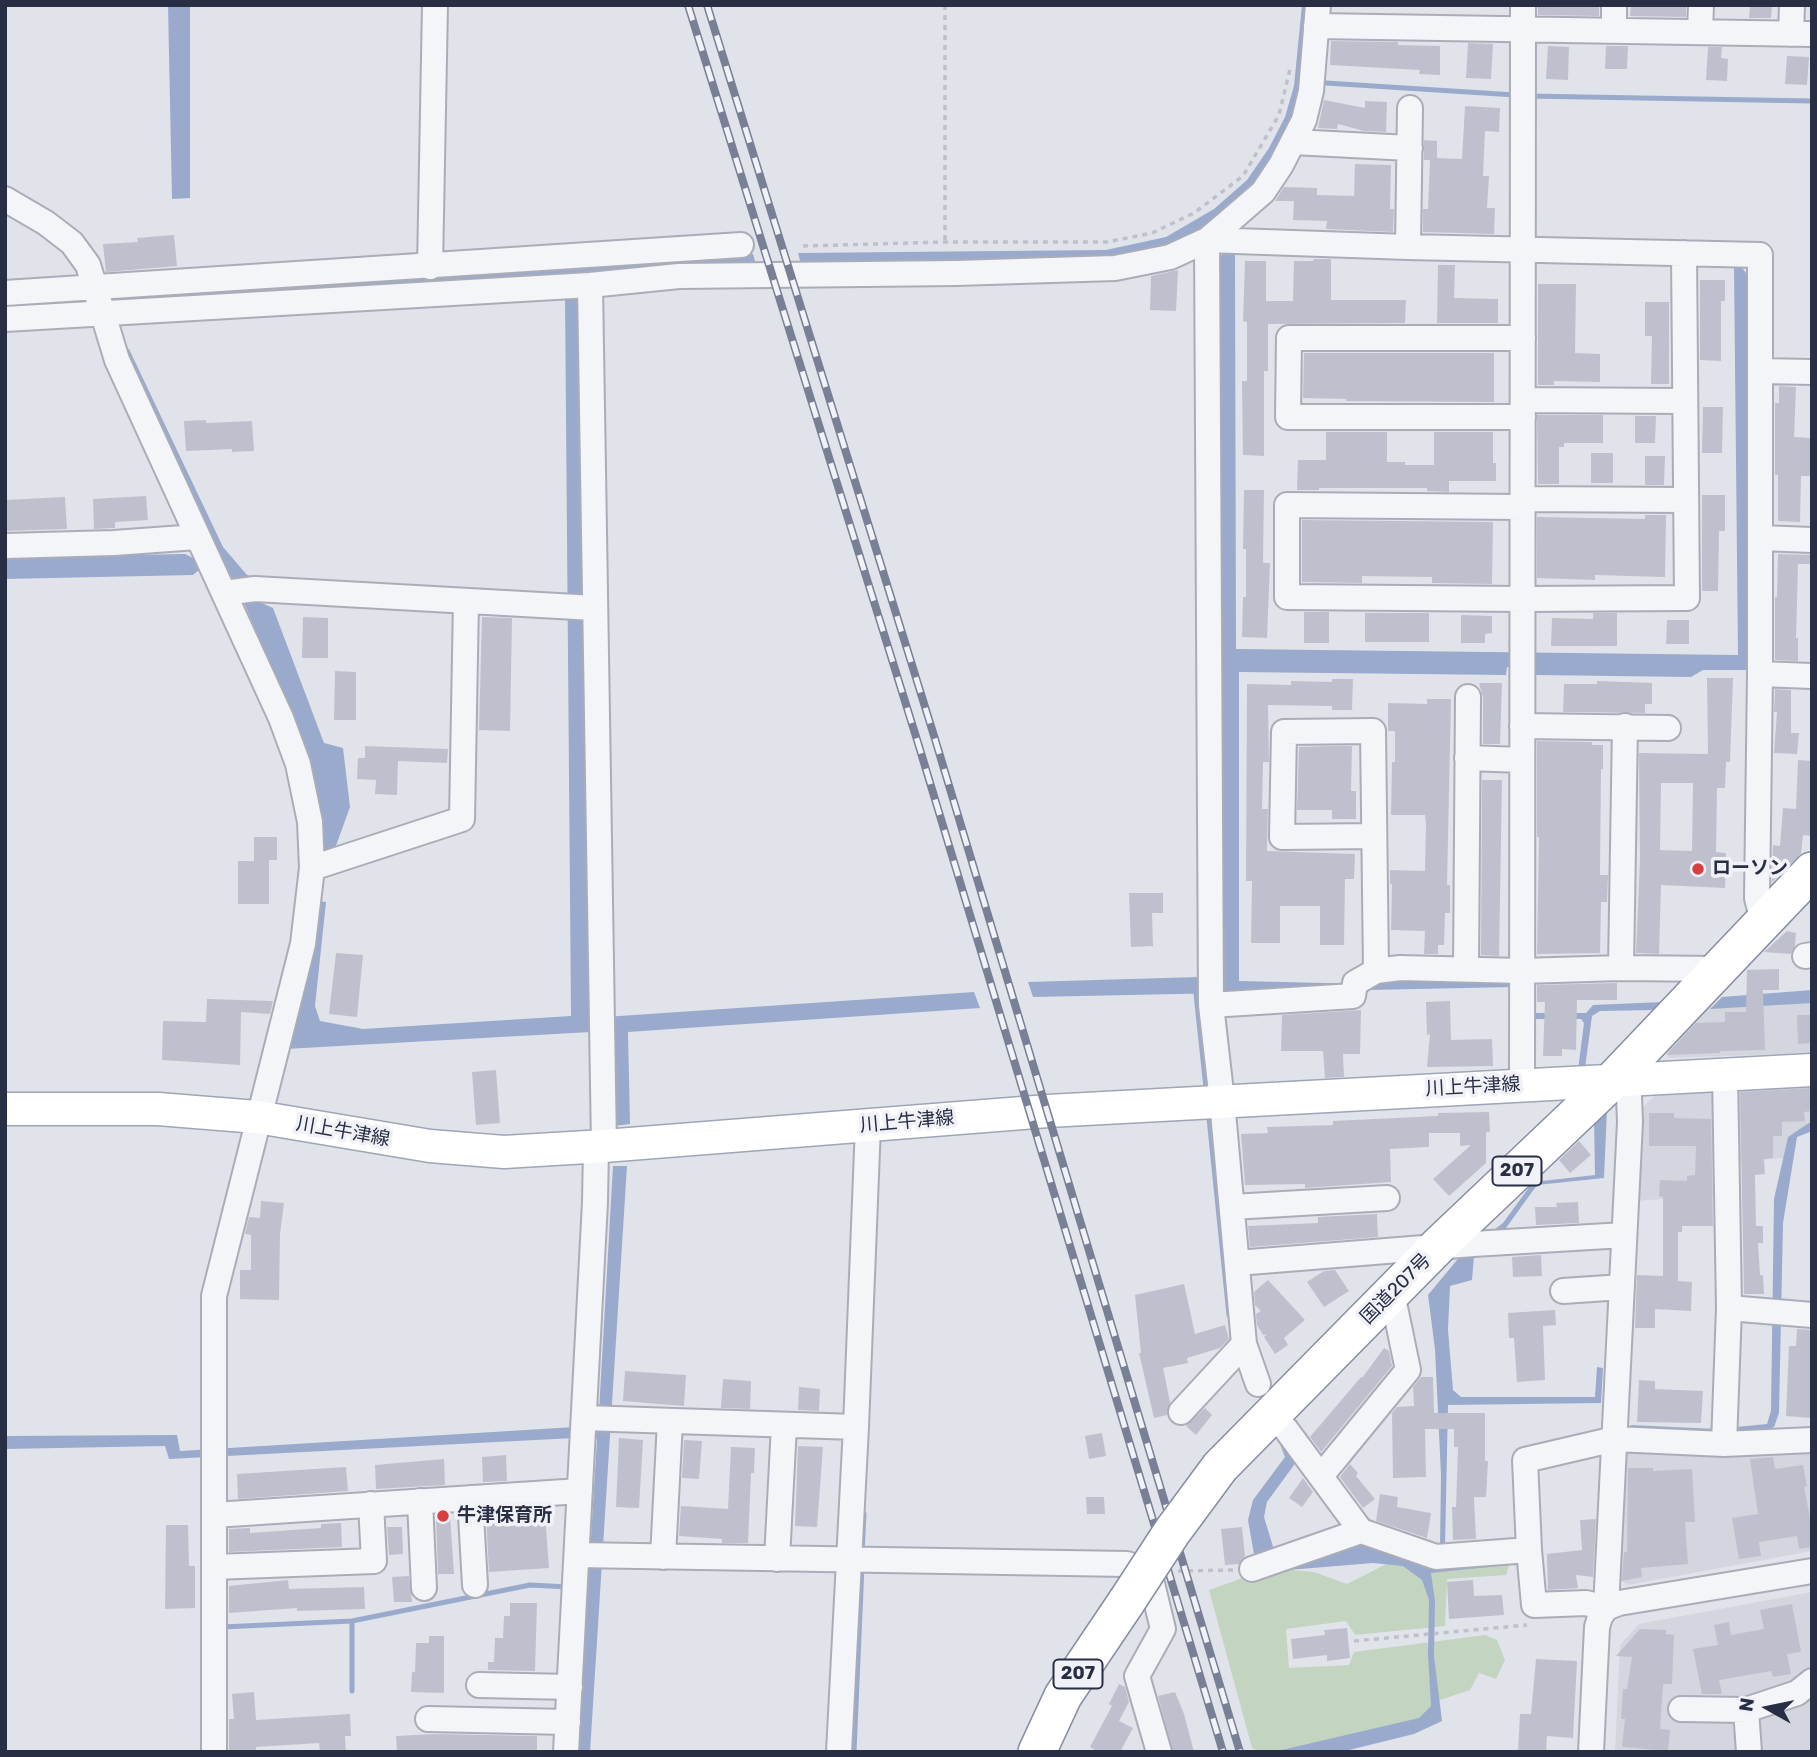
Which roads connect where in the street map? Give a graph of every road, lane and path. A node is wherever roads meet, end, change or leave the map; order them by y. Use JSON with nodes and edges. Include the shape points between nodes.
{"nodes":[{"id":1,"x":435,"y":5,"type":"edge"},
{"id":2,"x":945,"y":5,"type":"edge"},
{"id":3,"x":1614,"y":5,"type":"edge"},
{"id":4,"x":1701,"y":5,"type":"edge"},
{"id":5,"x":1792,"y":5,"type":"edge"},
{"id":6,"x":1317,"y":15,"type":"edge"},
{"id":7,"x":1373,"y":16,"type":"edge"},
{"id":8,"x":1523,"y":17,"type":"edge"},
{"id":9,"x":1614,"y":30,"type":"junction"},
{"id":10,"x":1700,"y":32,"type":"junction"},
{"id":11,"x":1801,"y":34,"type":"edge"},
{"id":12,"x":1290,"y":67,"type":"dead end"},
{"id":13,"x":1410,"y":108,"type":"dead end"},
{"id":14,"x":1293,"y":142,"type":"junction"},
{"id":15,"x":1410,"y":148,"type":"junction"},
{"id":16,"x":5,"y":199,"type":"edge"},
{"id":17,"x":1207,"y":240,"type":"junction"},
{"id":18,"x":945,"y":242,"type":"junction"},
{"id":19,"x":741,"y":245,"type":"dead end"},
{"id":20,"x":803,"y":246,"type":"dead end"},
{"id":21,"x":1408,"y":247,"type":"junction"},
{"id":22,"x":1523,"y":249,"type":"junction"},
{"id":23,"x":1684,"y":253,"type":"junction"},
{"id":24,"x":430,"y":267,"type":"junction"},
{"id":25,"x":590,"y":285,"type":"junction"},
{"id":26,"x":96,"y":288,"type":"junction"},
{"id":27,"x":5,"y":293,"type":"edge"},
{"id":28,"x":103,"y":313,"type":"junction"},
{"id":29,"x":5,"y":319,"type":"edge"},
{"id":30,"x":1523,"y":338,"type":"junction"},
{"id":31,"x":1760,"y":371,"type":"junction"},
{"id":32,"x":1812,"y":373,"type":"edge"},
{"id":33,"x":1685,"y":401,"type":"junction"},
{"id":34,"x":1523,"y":409,"type":"junction"},
{"id":35,"x":1686,"y":500,"type":"junction"},
{"id":36,"x":1522,"y":503,"type":"junction"},
{"id":37,"x":1760,"y":538,"type":"junction"},
{"id":38,"x":1812,"y":540,"type":"edge"},
{"id":39,"x":5,"y":546,"type":"edge"},
{"id":40,"x":223,"y":573,"type":"junction"},
{"id":41,"x":1523,"y":599,"type":"junction"},
{"id":42,"x":466,"y":601,"type":"junction"},
{"id":43,"x":594,"y":608,"type":"junction"},
{"id":44,"x":1760,"y":674,"type":"junction"},
{"id":45,"x":1812,"y":676,"type":"edge"},
{"id":46,"x":1468,"y":697,"type":"dead end"},
{"id":47,"x":1522,"y":726,"type":"junction"},
{"id":48,"x":1625,"y":726,"type":"junction"},
{"id":49,"x":1668,"y":729,"type":"dead end"},
{"id":50,"x":1468,"y":758,"type":"junction"},
{"id":51,"x":1522,"y":760,"type":"junction"},
{"id":52,"x":1374,"y":836,"type":"junction"},
{"id":53,"x":312,"y":868,"type":"junction"},
{"id":54,"x":1812,"y":872,"type":"edge"},
{"id":55,"x":1763,"y":922,"type":"junction"},
{"id":56,"x":1466,"y":968,"type":"junction"},
{"id":57,"x":1621,"y":968,"type":"junction"},
{"id":58,"x":1718,"y":969,"type":"junction"},
{"id":59,"x":1376,"y":971,"type":"junction"},
{"id":60,"x":1522,"y":971,"type":"junction"},
{"id":61,"x":1211,"y":1005,"type":"junction"},
{"id":62,"x":1812,"y":1070,"type":"edge"},
{"id":63,"x":1725,"y":1074,"type":"junction"},
{"id":64,"x":1613,"y":1080,"type":"junction"},
{"id":65,"x":1522,"y":1084,"type":"junction"},
{"id":66,"x":1222,"y":1101,"type":"junction"},
{"id":67,"x":5,"y":1109,"type":"edge"},
{"id":68,"x":257,"y":1117,"type":"junction"},
{"id":69,"x":868,"y":1125,"type":"junction"},
{"id":70,"x":600,"y":1147,"type":"junction"},
{"id":71,"x":1387,"y":1198,"type":"dead end"},
{"id":72,"x":1232,"y":1207,"type":"junction"},
{"id":73,"x":1625,"y":1235,"type":"junction"},
{"id":74,"x":1468,"y":1244,"type":"junction"},
{"id":75,"x":1237,"y":1263,"type":"junction"},
{"id":76,"x":1622,"y":1287,"type":"junction"},
{"id":77,"x":1563,"y":1291,"type":"dead end"},
{"id":78,"x":1392,"y":1293,"type":"junction"},
{"id":79,"x":1729,"y":1308,"type":"junction"},
{"id":80,"x":1812,"y":1315,"type":"edge"},
{"id":81,"x":1244,"y":1344,"type":"junction"},
{"id":82,"x":1258,"y":1384,"type":"dead end"},
{"id":83,"x":1181,"y":1412,"type":"dead end"},
{"id":84,"x":584,"y":1418,"type":"junction"},
{"id":85,"x":670,"y":1421,"type":"junction"},
{"id":86,"x":784,"y":1425,"type":"junction"},
{"id":87,"x":856,"y":1427,"type":"junction"},
{"id":88,"x":1285,"y":1428,"type":"dead end"},
{"id":89,"x":1725,"y":1433,"type":"junction"},
{"id":90,"x":1615,"y":1438,"type":"junction"},
{"id":91,"x":1811,"y":1447,"type":"edge"},
{"id":92,"x":1321,"y":1476,"type":"junction"},
{"id":93,"x":580,"y":1491,"type":"junction"},
{"id":94,"x":470,"y":1498,"type":"junction"},
{"id":95,"x":420,"y":1501,"type":"junction"},
{"id":96,"x":372,"y":1504,"type":"junction"},
{"id":97,"x":214,"y":1515,"type":"junction"},
{"id":98,"x":1361,"y":1531,"type":"junction"},
{"id":99,"x":1529,"y":1550,"type":"junction"},
{"id":100,"x":577,"y":1555,"type":"junction"},
{"id":101,"x":663,"y":1557,"type":"junction"},
{"id":102,"x":777,"y":1559,"type":"junction"},
{"id":103,"x":860,"y":1560,"type":"junction"},
{"id":104,"x":214,"y":1567,"type":"junction"},
{"id":105,"x":1252,"y":1569,"type":"joint"},
{"id":106,"x":1149,"y":1571,"type":"junction"},
{"id":107,"x":1812,"y":1571,"type":"edge"},
{"id":108,"x":475,"y":1585,"type":"dead end"},
{"id":109,"x":424,"y":1588,"type":"dead end"},
{"id":110,"x":1606,"y":1608,"type":"junction"},
{"id":111,"x":1532,"y":1624,"type":"dead end"},
{"id":112,"x":1353,"y":1641,"type":"dead end"},
{"id":113,"x":1812,"y":1681,"type":"edge"},
{"id":114,"x":479,"y":1685,"type":"dead end"},
{"id":115,"x":570,"y":1687,"type":"junction"},
{"id":116,"x":1681,"y":1709,"type":"dead end"},
{"id":117,"x":1746,"y":1710,"type":"junction"},
{"id":118,"x":428,"y":1719,"type":"dead end"},
{"id":119,"x":568,"y":1722,"type":"junction"},
{"id":120,"x":214,"y":1752,"type":"edge"},
{"id":121,"x":566,"y":1752,"type":"edge"},
{"id":122,"x":839,"y":1752,"type":"edge"},
{"id":123,"x":1037,"y":1752,"type":"edge"},
{"id":124,"x":1159,"y":1752,"type":"edge"},
{"id":125,"x":1591,"y":1752,"type":"edge"},
{"id":126,"x":1749,"y":1752,"type":"edge"}],
"edges":[{"from":1,"to":24,"type":"street"},
{"from":2,"to":18,"type":"path"},
{"from":3,"to":9,"type":"street"},
{"from":4,"to":10,"type":"street"},
{"from":5,"to":11,"type":"street"},
{"from":6,"to":7,"type":"street"},
{"from":6,"to":14,"type":"street","via":[[1311,92]]},
{"from":7,"to":8,"type":"street"},
{"from":8,"to":9,"type":"street"},
{"from":8,"to":22,"type":"street"},
{"from":9,"to":10,"type":"street"},
{"from":10,"to":11,"type":"street"},
{"from":12,"to":18,"type":"path","via":[[1279,115],[1243,176],[1194,213],[1152,233],[1107,242]]},
{"from":13,"to":15,"type":"street"},
{"from":14,"to":15,"type":"street"},
{"from":14,"to":17,"type":"street","via":[[1263,192]]},
{"from":15,"to":21,"type":"street"},
{"from":16,"to":26,"type":"street","via":[[72,243],[88,265]]},
{"from":17,"to":21,"type":"street"},
{"from":17,"to":25,"type":"street","via":[[1170,257],[1115,268],[679,276]]},
{"from":17,"to":61,"type":"street"},
{"from":18,"to":20,"type":"path"},
{"from":19,"to":24,"type":"street"},
{"from":21,"to":22,"type":"street"},
{"from":22,"to":23,"type":"street"},
{"from":22,"to":30,"type":"street"},
{"from":23,"to":31,"type":"street","via":[[1760,255]]},
{"from":23,"to":33,"type":"street"},
{"from":24,"to":26,"type":"street"},
{"from":25,"to":28,"type":"street"},
{"from":25,"to":43,"type":"street"},
{"from":26,"to":27,"type":"street"},
{"from":26,"to":28,"type":"street"},
{"from":28,"to":29,"type":"street"},
{"from":28,"to":40,"type":"street","via":[[117,360]]},
{"from":30,"to":34,"type":"street"},
{"from":30,"to":34,"type":"street","via":[[1289,338],[1288,417]]},
{"from":31,"to":32,"type":"street"},
{"from":31,"to":37,"type":"street"},
{"from":33,"to":34,"type":"street"},
{"from":33,"to":35,"type":"street"},
{"from":34,"to":36,"type":"street"},
{"from":35,"to":36,"type":"street"},
{"from":35,"to":41,"type":"street","via":[[1687,598]]},
{"from":36,"to":41,"type":"street"},
{"from":36,"to":41,"type":"street","via":[[1287,505],[1287,597]]},
{"from":37,"to":38,"type":"street"},
{"from":37,"to":44,"type":"street"},
{"from":39,"to":40,"type":"street","via":[[114,543]]},
{"from":40,"to":42,"type":"street"},
{"from":40,"to":53,"type":"street","via":[[298,764],[310,822]]},
{"from":41,"to":47,"type":"street"},
{"from":42,"to":43,"type":"street"},
{"from":42,"to":53,"type":"street","via":[[462,818]]},
{"from":43,"to":70,"type":"street"},
{"from":44,"to":45,"type":"street"},
{"from":44,"to":55,"type":"street","via":[[1757,898]]},
{"from":46,"to":50,"type":"street"},
{"from":47,"to":48,"type":"street"},
{"from":47,"to":51,"type":"street"},
{"from":48,"to":49,"type":"street"},
{"from":48,"to":57,"type":"street"},
{"from":50,"to":51,"type":"street"},
{"from":50,"to":56,"type":"street"},
{"from":51,"to":60,"type":"street"},
{"from":52,"to":52,"type":"street","via":[[1373,731],[1284,732],[1282,837]]},
{"from":52,"to":59,"type":"street"},
{"from":53,"to":68,"type":"street","via":[[303,944]]},
{"from":54,"to":55,"type":"highway","name":"国道207号","number":"207"},
{"from":55,"to":58,"type":"highway","name":"国道207号","number":"207"},
{"from":56,"to":59,"type":"street"},
{"from":56,"to":60,"type":"street"},
{"from":57,"to":58,"type":"street"},
{"from":57,"to":60,"type":"street"},
{"from":58,"to":64,"type":"highway","name":"国道207号","number":"207"},
{"from":59,"to":61,"type":"street","via":[[1355,983],[1353,996]]},
{"from":60,"to":65,"type":"street"},
{"from":61,"to":66,"type":"street"},
{"from":62,"to":63,"type":"main road","name":"川上牛津線"},
{"from":63,"to":64,"type":"main road","name":"川上牛津線"},
{"from":63,"to":79,"type":"street"},
{"from":64,"to":65,"type":"main road","name":"川上牛津線"},
{"from":64,"to":73,"type":"street","via":[[1629,1096]]},
{"from":64,"to":74,"type":"highway","name":"国道207号","number":"207"},
{"from":65,"to":66,"type":"main road","name":"川上牛津線"},
{"from":66,"to":69,"type":"main road","name":"川上牛津線"},
{"from":66,"to":72,"type":"street"},
{"from":67,"to":68,"type":"main road","name":"川上牛津線","via":[[158,1109]]},
{"from":68,"to":70,"type":"main road","name":"川上牛津線","via":[[430,1146],[503,1152]]},
{"from":68,"to":97,"type":"street","via":[[214,1296]]},
{"from":69,"to":70,"type":"main road","name":"川上牛津線"},
{"from":69,"to":87,"type":"street"},
{"from":70,"to":84,"type":"street"},
{"from":71,"to":72,"type":"street"},
{"from":72,"to":75,"type":"street"},
{"from":73,"to":74,"type":"street"},
{"from":73,"to":76,"type":"street"},
{"from":74,"to":75,"type":"street"},
{"from":74,"to":78,"type":"highway","name":"国道207号","number":"207"},
{"from":75,"to":81,"type":"street"},
{"from":76,"to":77,"type":"street"},
{"from":76,"to":90,"type":"street"},
{"from":78,"to":92,"type":"street","via":[[1408,1370]]},
{"from":78,"to":123,"type":"highway","name":"国道207号","number":"207","bridge":true,"via":[[1220,1467],[1063,1696]]},
{"from":79,"to":80,"type":"street"},
{"from":79,"to":89,"type":"street"},
{"from":81,"to":82,"type":"street"},
{"from":81,"to":83,"type":"street"},
{"from":84,"to":85,"type":"street"},
{"from":84,"to":93,"type":"street"},
{"from":85,"to":86,"type":"street"},
{"from":85,"to":101,"type":"street"},
{"from":86,"to":87,"type":"street"},
{"from":86,"to":102,"type":"street"},
{"from":87,"to":103,"type":"street"},
{"from":88,"to":92,"type":"street"},
{"from":89,"to":90,"type":"street"},
{"from":89,"to":91,"type":"street"},
{"from":90,"to":99,"type":"street","via":[[1525,1460]]},
{"from":90,"to":110,"type":"street"},
{"from":92,"to":98,"type":"street"},
{"from":93,"to":94,"type":"street"},
{"from":93,"to":100,"type":"street"},
{"from":94,"to":95,"type":"street"},
{"from":94,"to":108,"type":"street"},
{"from":95,"to":96,"type":"street"},
{"from":95,"to":109,"type":"street"},
{"from":96,"to":97,"type":"street"},
{"from":96,"to":104,"type":"street","via":[[374,1561]]},
{"from":97,"to":104,"type":"street"},
{"from":98,"to":99,"type":"street","via":[[1436,1557]]},
{"from":98,"to":105,"type":"street"},
{"from":99,"to":110,"type":"street","via":[[1534,1605],[1586,1603]]},
{"from":100,"to":101,"type":"street"},
{"from":100,"to":115,"type":"street"},
{"from":101,"to":102,"type":"street"},
{"from":102,"to":103,"type":"street"},
{"from":103,"to":106,"type":"street","via":[[1127,1564]]},
{"from":103,"to":122,"type":"street"},
{"from":104,"to":120,"type":"street"},
{"from":105,"to":106,"type":"path"},
{"from":106,"to":124,"type":"street","via":[[1163,1629],[1138,1676]]},
{"from":107,"to":110,"type":"street"},
{"from":110,"to":125,"type":"street","via":[[1597,1628]]},
{"from":111,"to":112,"type":"path"},
{"from":113,"to":117,"type":"street","via":[[1797,1693]]},
{"from":114,"to":115,"type":"street"},
{"from":115,"to":119,"type":"street"},
{"from":116,"to":117,"type":"street"},
{"from":117,"to":126,"type":"street"},
{"from":118,"to":119,"type":"street"},
{"from":119,"to":121,"type":"street"}]}
